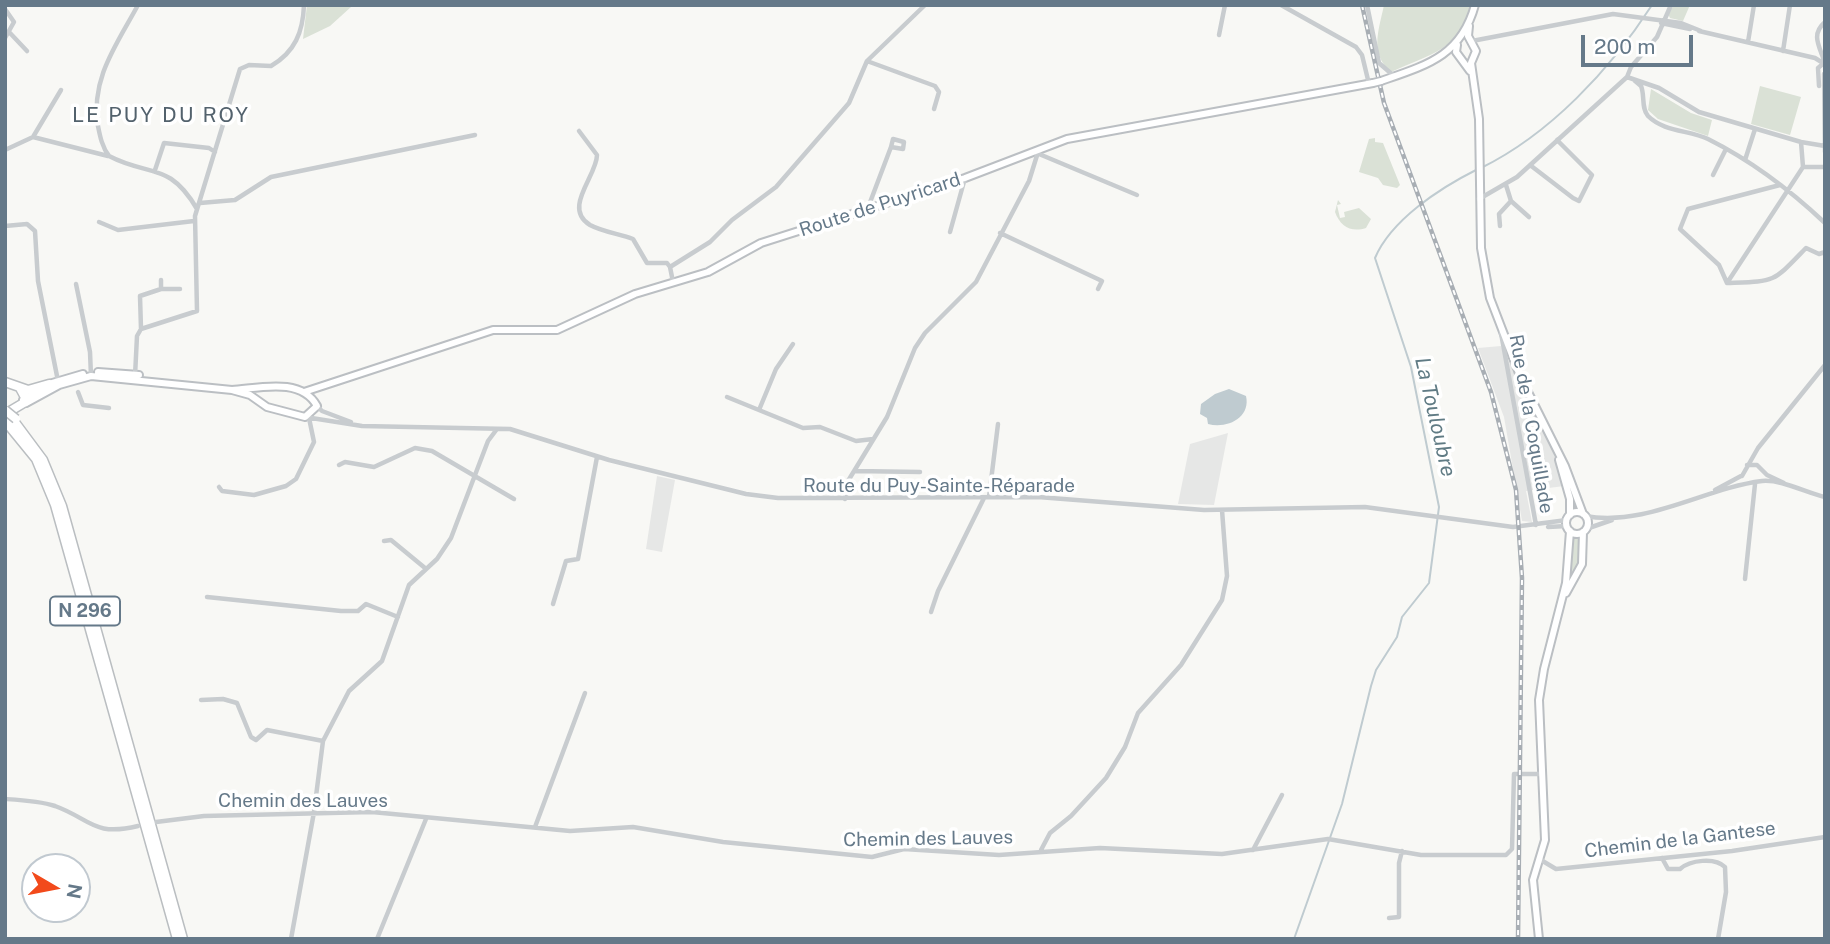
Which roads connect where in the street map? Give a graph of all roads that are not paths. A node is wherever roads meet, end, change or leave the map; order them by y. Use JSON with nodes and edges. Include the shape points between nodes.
{"nodes":[{"id":1,"x":138,"y":5,"type":"edge"},
{"id":2,"x":304,"y":5,"type":"edge"},
{"id":3,"x":925,"y":5,"type":"edge"},
{"id":4,"x":1225,"y":5,"type":"edge"},
{"id":5,"x":1281,"y":5,"type":"edge"},
{"id":6,"x":1367,"y":5,"type":"edge"},
{"id":7,"x":1475,"y":5,"type":"edge"},
{"id":8,"x":1671,"y":5,"type":"edge"},
{"id":9,"x":1754,"y":5,"type":"edge"},
{"id":10,"x":1790,"y":5,"type":"edge"},
{"id":11,"x":5,"y":9,"type":"edge"},
{"id":12,"x":1663,"y":22,"type":"junction"},
{"id":13,"x":1825,"y":22,"type":"edge"},
{"id":14,"x":1469,"y":26,"type":"junction"},
{"id":15,"x":10,"y":32,"type":"junction"},
{"id":16,"x":1219,"y":35,"type":"dead end"},
{"id":17,"x":5,"y":38,"type":"edge"},
{"id":18,"x":1487,"y":40,"type":"junction"},
{"id":19,"x":1471,"y":41,"type":"junction"},
{"id":20,"x":1459,"y":42,"type":"junction"},
{"id":21,"x":1748,"y":42,"type":"junction"},
{"id":22,"x":27,"y":51,"type":"dead end"},
{"id":23,"x":1783,"y":51,"type":"junction"},
{"id":24,"x":1474,"y":54,"type":"junction"},
{"id":25,"x":1441,"y":55,"type":"junction"},
{"id":26,"x":1460,"y":57,"type":"junction"},
{"id":27,"x":867,"y":61,"type":"junction"},
{"id":28,"x":1822,"y":65,"type":"edge"},
{"id":29,"x":1824,"y":74,"type":"edge"},
{"id":30,"x":1394,"y":76,"type":"junction"},
{"id":31,"x":1627,"y":77,"type":"junction"},
{"id":32,"x":1634,"y":79,"type":"junction"},
{"id":33,"x":1473,"y":81,"type":"junction"},
{"id":34,"x":1374,"y":83,"type":"junction"},
{"id":35,"x":61,"y":90,"type":"dead end"},
{"id":36,"x":1823,"y":94,"type":"edge"},
{"id":37,"x":934,"y":109,"type":"dead end"},
{"id":38,"x":1755,"y":129,"type":"junction"},
{"id":39,"x":579,"y":131,"type":"dead end"},
{"id":40,"x":475,"y":135,"type":"dead end"},
{"id":41,"x":33,"y":137,"type":"junction"},
{"id":42,"x":1557,"y":140,"type":"junction"},
{"id":43,"x":1801,"y":142,"type":"junction"},
{"id":44,"x":891,"y":147,"type":"dead end"},
{"id":45,"x":1824,"y":148,"type":"edge"},
{"id":46,"x":1726,"y":149,"type":"junction"},
{"id":47,"x":5,"y":150,"type":"edge"},
{"id":48,"x":1039,"y":151,"type":"junction"},
{"id":49,"x":215,"y":152,"type":"junction"},
{"id":50,"x":109,"y":156,"type":"junction"},
{"id":51,"x":1745,"y":160,"type":"junction"},
{"id":52,"x":1530,"y":164,"type":"junction"},
{"id":53,"x":1802,"y":167,"type":"junction"},
{"id":54,"x":1825,"y":167,"type":"edge"},
{"id":55,"x":155,"y":170,"type":"junction"},
{"id":56,"x":1713,"y":175,"type":"dead end"},
{"id":57,"x":965,"y":178,"type":"junction"},
{"id":58,"x":1506,"y":184,"type":"junction"},
{"id":59,"x":1780,"y":185,"type":"junction"},
{"id":60,"x":1787,"y":191,"type":"junction"},
{"id":61,"x":1137,"y":195,"type":"dead end"},
{"id":62,"x":1479,"y":200,"type":"junction"},
{"id":63,"x":1511,"y":201,"type":"junction"},
{"id":64,"x":200,"y":203,"type":"junction"},
{"id":65,"x":869,"y":206,"type":"junction"},
{"id":66,"x":197,"y":209,"type":"junction"},
{"id":67,"x":1530,"y":217,"type":"dead end"},
{"id":68,"x":194,"y":221,"type":"junction"},
{"id":69,"x":99,"y":222,"type":"dead end"},
{"id":70,"x":1824,"y":222,"type":"edge"},
{"id":71,"x":5,"y":226,"type":"edge"},
{"id":72,"x":1500,"y":226,"type":"dead end"},
{"id":73,"x":950,"y":232,"type":"dead end"},
{"id":74,"x":1000,"y":233,"type":"junction"},
{"id":75,"x":1825,"y":253,"type":"edge"},
{"id":76,"x":670,"y":267,"type":"junction"},
{"id":77,"x":161,"y":280,"type":"dead end"},
{"id":78,"x":673,"y":282,"type":"junction"},
{"id":79,"x":1727,"y":283,"type":"junction"},
{"id":80,"x":76,"y":284,"type":"dead end"},
{"id":81,"x":161,"y":289,"type":"junction"},
{"id":82,"x":180,"y":289,"type":"dead end"},
{"id":83,"x":1098,"y":289,"type":"dead end"},
{"id":84,"x":1500,"y":327,"type":"junction"},
{"id":85,"x":141,"y":328,"type":"junction"},
{"id":86,"x":793,"y":344,"type":"dead end"},
{"id":87,"x":1825,"y":365,"type":"edge"},
{"id":88,"x":88,"y":375,"type":"junction"},
{"id":89,"x":122,"y":375,"type":"junction"},
{"id":90,"x":1520,"y":376,"type":"junction"},
{"id":91,"x":136,"y":377,"type":"junction"},
{"id":92,"x":1509,"y":378,"type":"junction"},
{"id":93,"x":5,"y":383,"type":"edge"},
{"id":94,"x":56,"y":383,"type":"junction"},
{"id":95,"x":331,"y":384,"type":"junction"},
{"id":96,"x":20,"y":388,"type":"junction"},
{"id":97,"x":259,"y":388,"type":"junction"},
{"id":98,"x":232,"y":390,"type":"junction"},
{"id":99,"x":78,"y":392,"type":"dead end"},
{"id":100,"x":304,"y":392,"type":"junction"},
{"id":101,"x":727,"y":397,"type":"dead end"},
{"id":102,"x":26,"y":399,"type":"junction"},
{"id":103,"x":257,"y":399,"type":"junction"},
{"id":104,"x":316,"y":405,"type":"junction"},
{"id":105,"x":109,"y":408,"type":"dead end"},
{"id":106,"x":759,"y":410,"type":"junction"},
{"id":107,"x":8,"y":417,"type":"edge"},
{"id":108,"x":307,"y":418,"type":"junction"},
{"id":109,"x":998,"y":425,"type":"dead end"},
{"id":110,"x":362,"y":426,"type":"junction"},
{"id":111,"x":480,"y":427,"type":"junction"},
{"id":112,"x":498,"y":428,"type":"junction"},
{"id":113,"x":874,"y":439,"type":"junction"},
{"id":114,"x":488,"y":441,"type":"junction"},
{"id":115,"x":1556,"y":448,"type":"junction"},
{"id":116,"x":1758,"y":449,"type":"junction"},
{"id":117,"x":597,"y":457,"type":"junction"},
{"id":118,"x":339,"y":465,"type":"dead end"},
{"id":119,"x":1746,"y":466,"type":"junction"},
{"id":120,"x":1759,"y":468,"type":"junction"},
{"id":121,"x":854,"y":471,"type":"junction"},
{"id":122,"x":920,"y":472,"type":"dead end"},
{"id":123,"x":474,"y":475,"type":"junction"},
{"id":124,"x":1742,"y":476,"type":"junction"},
{"id":125,"x":1746,"y":483,"type":"junction"},
{"id":126,"x":1757,"y":483,"type":"junction"},
{"id":127,"x":219,"y":487,"type":"dead end"},
{"id":128,"x":1810,"y":494,"type":"junction"},
{"id":129,"x":1825,"y":497,"type":"edge"},
{"id":130,"x":986,"y":498,"type":"junction"},
{"id":131,"x":1699,"y":498,"type":"junction"},
{"id":132,"x":514,"y":499,"type":"dead end"},
{"id":133,"x":845,"y":499,"type":"junction"},
{"id":134,"x":1222,"y":510,"type":"junction"},
{"id":135,"x":1584,"y":515,"type":"junction"},
{"id":136,"x":1626,"y":517,"type":"junction"},
{"id":137,"x":1568,"y":523,"type":"junction"},
{"id":138,"x":1535,"y":525,"type":"junction"},
{"id":139,"x":1523,"y":527,"type":"junction"},
{"id":140,"x":1584,"y":531,"type":"junction"},
{"id":141,"x":384,"y":541,"type":"dead end"},
{"id":142,"x":425,"y":568,"type":"junction"},
{"id":143,"x":1745,"y":579,"type":"dead end"},
{"id":144,"x":207,"y":597,"type":"dead end"},
{"id":145,"x":553,"y":604,"type":"dead end"},
{"id":146,"x":1560,"y":608,"type":"junction"},
{"id":147,"x":931,"y":612,"type":"dead end"},
{"id":148,"x":398,"y":617,"type":"junction"},
{"id":149,"x":585,"y":693,"type":"dead end"},
{"id":150,"x":201,"y":700,"type":"dead end"},
{"id":151,"x":323,"y":741,"type":"junction"},
{"id":152,"x":1542,"y":774,"type":"junction"},
{"id":153,"x":1283,"y":795,"type":"dead end"},
{"id":154,"x":5,"y":799,"type":"edge"},
{"id":155,"x":314,"y":813,"type":"junction"},
{"id":156,"x":426,"y":818,"type":"junction"},
{"id":157,"x":156,"y":822,"type":"dead end"},
{"id":158,"x":138,"y":826,"type":"dead end"},
{"id":159,"x":535,"y":827,"type":"junction"},
{"id":160,"x":1825,"y":837,"type":"edge"},
{"id":161,"x":1041,"y":850,"type":"junction"},
{"id":162,"x":1253,"y":851,"type":"junction"},
{"id":163,"x":1402,"y":851,"type":"junction"},
{"id":164,"x":1662,"y":858,"type":"junction"},
{"id":165,"x":1541,"y":860,"type":"junction"},
{"id":166,"x":1389,"y":918,"type":"dead end"},
{"id":167,"x":177,"y":939,"type":"edge"},
{"id":168,"x":183,"y":939,"type":"edge"},
{"id":169,"x":292,"y":939,"type":"edge"},
{"id":170,"x":377,"y":939,"type":"edge"},
{"id":171,"x":1539,"y":939,"type":"edge"},
{"id":172,"x":1718,"y":939,"type":"edge"}],
"edges":[{"from":1,"to":50,"type":"street","via":[[109,58],[96,95],[100,137]]},
{"from":2,"to":49,"type":"street","via":[[301,34],[285,56],[271,66],[240,69]]},
{"from":3,"to":27,"type":"street"},
{"from":4,"to":16,"type":"street"},
{"from":5,"to":34,"type":"street","via":[[1361,52]]},
{"from":6,"to":30,"type":"street","via":[[1378,60]]},
{"from":7,"to":14,"type":"main road"},
{"from":8,"to":12,"type":"street"},
{"from":9,"to":21,"type":"street"},
{"from":10,"to":23,"type":"street"},
{"from":11,"to":15,"type":"street","via":[[14,19]]},
{"from":12,"to":18,"type":"street","via":[[1613,14]]},
{"from":12,"to":21,"type":"street"},
{"from":12,"to":31,"type":"street"},
{"from":13,"to":28,"type":"street","via":[[1816,39]]},
{"from":14,"to":19,"type":"main road"},
{"from":14,"to":20,"type":"main road"},
{"from":15,"to":17,"type":"street"},
{"from":15,"to":22,"type":"street"},
{"from":18,"to":19,"type":"street"},
{"from":18,"to":24,"type":"street"},
{"from":19,"to":20,"type":"main road"},
{"from":19,"to":24,"type":"main road"},
{"from":20,"to":25,"type":"main road","name":"Route de Puyricard"},
{"from":20,"to":26,"type":"main road"},
{"from":21,"to":23,"type":"street"},
{"from":23,"to":28,"type":"street"},
{"from":24,"to":26,"type":"main road","name":"Route de Puyricard"},
{"from":24,"to":33,"type":"main road"},
{"from":25,"to":26,"type":"main road","name":"Route de Puyricard"},
{"from":25,"to":30,"type":"main road","name":"Route de Puyricard"},
{"from":26,"to":33,"type":"main road"},
{"from":27,"to":37,"type":"street","via":[[935,86],[939,92]]},
{"from":27,"to":76,"type":"street","via":[[849,103],[776,187],[710,242]]},
{"from":28,"to":29,"type":"street"},
{"from":28,"to":36,"type":"street","via":[[1818,85]]},
{"from":29,"to":36,"type":"street"},
{"from":30,"to":34,"type":"main road","name":"Route de Puyricard"},
{"from":31,"to":32,"type":"street"},
{"from":31,"to":42,"type":"street"},
{"from":32,"to":38,"type":"street","via":[[1699,112]]},
{"from":32,"to":46,"type":"street","via":[[1641,86],[1644,109],[1652,119]]},
{"from":33,"to":62,"type":"main road","via":[[1479,119]]},
{"from":34,"to":48,"type":"main road","name":"Route de Puyricard","via":[[1067,139]]},
{"from":35,"to":41,"type":"street"},
{"from":36,"to":45,"type":"street"},
{"from":38,"to":43,"type":"street"},
{"from":38,"to":51,"type":"street"},
{"from":39,"to":76,"type":"street","via":[[597,155],[579,200],[586,222],[633,239],[647,263]]},
{"from":40,"to":64,"type":"street","via":[[271,177],[235,201]]},
{"from":41,"to":47,"type":"street"},
{"from":41,"to":50,"type":"street"},
{"from":42,"to":52,"type":"street"},
{"from":42,"to":52,"type":"street","via":[[1592,175],[1583,198],[1573,198]]},
{"from":43,"to":45,"type":"street"},
{"from":43,"to":53,"type":"street"},
{"from":44,"to":65,"type":"street"},
{"from":46,"to":51,"type":"street"},
{"from":46,"to":56,"type":"street"},
{"from":48,"to":57,"type":"main road","name":"Route de Puyricard"},
{"from":48,"to":61,"type":"street"},
{"from":48,"to":74,"type":"street","via":[[1029,181]]},
{"from":49,"to":55,"type":"street","via":[[164,144]]},
{"from":49,"to":64,"type":"street"},
{"from":50,"to":55,"type":"street"},
{"from":51,"to":59,"type":"street"},
{"from":52,"to":58,"type":"street"},
{"from":53,"to":54,"type":"street"},
{"from":53,"to":60,"type":"street"},
{"from":55,"to":66,"type":"street","via":[[177,181]]},
{"from":57,"to":65,"type":"main road","name":"Route de Puyricard"},
{"from":57,"to":73,"type":"street"},
{"from":58,"to":62,"type":"street"},
{"from":58,"to":63,"type":"street"},
{"from":59,"to":60,"type":"street"},
{"from":59,"to":79,"type":"street","via":[[1688,209],[1680,229],[1719,265]]},
{"from":60,"to":70,"type":"street"},
{"from":60,"to":79,"type":"street"},
{"from":62,"to":84,"type":"main road","via":[[1484,272]]},
{"from":63,"to":67,"type":"street"},
{"from":63,"to":72,"type":"street","via":[[1499,214]]},
{"from":64,"to":66,"type":"street"},
{"from":65,"to":78,"type":"main road","name":"Route de Puyricard","via":[[761,243],[708,272]]},
{"from":66,"to":68,"type":"street"},
{"from":68,"to":69,"type":"street","via":[[118,230]]},
{"from":68,"to":85,"type":"street","via":[[197,311]]},
{"from":71,"to":94,"type":"street","via":[[27,224],[34,231]]},
{"from":74,"to":83,"type":"street","via":[[1101,281]]},
{"from":74,"to":113,"type":"street","via":[[969,291],[920,339]]},
{"from":75,"to":79,"type":"street","via":[[1806,248],[1772,281]]},
{"from":76,"to":78,"type":"street"},
{"from":77,"to":81,"type":"street"},
{"from":78,"to":95,"type":"main road","name":"Route de Puyricard","via":[[557,330],[493,330]]},
{"from":80,"to":88,"type":"street","via":[[88,340]]},
{"from":81,"to":82,"type":"street"},
{"from":81,"to":85,"type":"street","via":[[140,296]]},
{"from":84,"to":90,"type":"main road"},
{"from":84,"to":92,"type":"street","name":"Rue de la Coquillade"},
{"from":85,"to":91,"type":"street"},
{"from":86,"to":106,"type":"street","via":[[776,369]]},
{"from":87,"to":116,"type":"street"},
{"from":88,"to":89,"type":"main road","name":"Route de Puyricard"},
{"from":88,"to":89,"type":"main road","name":"Route de Puyricard"},
{"from":88,"to":94,"type":"main road"},
{"from":89,"to":91,"type":"main road","name":"Route de Puyricard"},
{"from":90,"to":92,"type":"street"},
{"from":90,"to":115,"type":"main road"},
{"from":91,"to":98,"type":"main road","name":"Route de Puyricard"},
{"from":92,"to":138,"type":"street","name":"Rue de la Coquillade"},
{"from":93,"to":96,"type":"highway"},
{"from":93,"to":102,"type":"highway"},
{"from":94,"to":96,"type":"highway","via":[[32,390]]},
{"from":94,"to":102,"type":"main road"},
{"from":94,"to":107,"type":"main road"},
{"from":95,"to":100,"type":"main road","name":"Route de Puyricard"},
{"from":95,"to":104,"type":"main road","name":"Route de Puyricard"},
{"from":96,"to":102,"type":"highway"},
{"from":97,"to":98,"type":"main road","name":"Route de Puyricard"},
{"from":97,"to":100,"type":"main road","name":"Route de Puyricard","via":[[280,386]]},
{"from":97,"to":103,"type":"main road"},
{"from":98,"to":103,"type":"main road","name":"Route de Puyricard"},
{"from":99,"to":105,"type":"street","via":[[83,405]]},
{"from":100,"to":104,"type":"main road"},
{"from":101,"to":106,"type":"street"},
{"from":102,"to":107,"type":"highway"},
{"from":103,"to":108,"type":"main road","name":"Route de Puyricard","via":[[275,410]]},
{"from":104,"to":108,"type":"main road","name":"Route de Puyricard"},
{"from":104,"to":110,"type":"street","name":"Route du Puy-Sainte-Réparade"},
{"from":106,"to":113,"type":"street","via":[[803,428],[820,427],[856,441]]},
{"from":107,"to":167,"type":"highway","number":"N 296","via":[[36,459],[55,505]]},
{"from":107,"to":168,"type":"highway","number":"N 296","via":[[29,437],[62,506]]},
{"from":108,"to":110,"type":"street","name":"Route du Puy-Sainte-Réparade"},
{"from":108,"to":127,"type":"street","via":[[314,442],[296,478],[286,486],[242,495]]},
{"from":109,"to":130,"type":"street"},
{"from":110,"to":111,"type":"street","name":"Route du Puy-Sainte-Réparade"},
{"from":111,"to":112,"type":"street","name":"Route du Puy-Sainte-Réparade"},
{"from":111,"to":114,"type":"street"},
{"from":112,"to":114,"type":"street"},
{"from":112,"to":117,"type":"street","name":"Route du Puy-Sainte-Réparade"},
{"from":113,"to":121,"type":"street"},
{"from":114,"to":123,"type":"street"},
{"from":115,"to":135,"type":"main road"},
{"from":115,"to":137,"type":"main road","via":[[1570,499]]},
{"from":116,"to":119,"type":"street"},
{"from":116,"to":120,"type":"street"},
{"from":117,"to":133,"type":"street","name":"Route du Puy-Sainte-Réparade","via":[[746,494]]},
{"from":117,"to":145,"type":"street","via":[[578,559],[566,561]]},
{"from":118,"to":123,"type":"street","via":[[374,467],[415,447],[432,451]]},
{"from":119,"to":120,"type":"street"},
{"from":119,"to":124,"type":"street"},
{"from":120,"to":126,"type":"street"},
{"from":120,"to":128,"type":"street"},
{"from":121,"to":122,"type":"street"},
{"from":121,"to":133,"type":"street"},
{"from":123,"to":132,"type":"street"},
{"from":123,"to":142,"type":"street","via":[[451,538]]},
{"from":124,"to":125,"type":"street"},
{"from":124,"to":131,"type":"street"},
{"from":125,"to":126,"type":"street"},
{"from":125,"to":131,"type":"street"},
{"from":126,"to":128,"type":"street"},
{"from":126,"to":143,"type":"street"},
{"from":128,"to":129,"type":"street"},
{"from":130,"to":133,"type":"street","name":"Route du Puy-Sainte-Réparade"},
{"from":130,"to":134,"type":"street","name":"Route du Puy-Sainte-Réparade","via":[[1060,498]]},
{"from":130,"to":147,"type":"street"},
{"from":131,"to":136,"type":"street"},
{"from":134,"to":139,"type":"street","name":"Route du Puy-Sainte-Réparade","via":[[1365,508]]},
{"from":134,"to":161,"type":"street","via":[[1227,576],[1222,600],[1181,665],[1138,713],[1106,778],[1050,833]]},
{"from":135,"to":136,"type":"street"},
{"from":135,"to":137,"type":"main road"},
{"from":135,"to":140,"type":"main road"},
{"from":136,"to":140,"type":"street"},
{"from":137,"to":138,"type":"street","name":"Route du Puy-Sainte-Réparade"},
{"from":137,"to":139,"type":"street","name":"Route du Puy-Sainte-Réparade"},
{"from":137,"to":140,"type":"main road"},
{"from":137,"to":146,"type":"main road","via":[[1567,575]]},
{"from":138,"to":139,"type":"street","name":"Route du Puy-Sainte-Réparade"},
{"from":140,"to":146,"type":"main road","via":[[1581,568]]},
{"from":141,"to":142,"type":"street","via":[[391,540]]},
{"from":142,"to":148,"type":"street","via":[[405,592]]},
{"from":144,"to":148,"type":"street","via":[[341,611],[358,611],[366,604]]},
{"from":146,"to":152,"type":"main road","via":[[1540,690]]},
{"from":148,"to":151,"type":"street","via":[[382,661],[349,691]]},
{"from":149,"to":159,"type":"street"},
{"from":150,"to":151,"type":"street","via":[[237,703],[256,740],[267,730]]},
{"from":151,"to":155,"type":"street"},
{"from":152,"to":163,"type":"street","name":"Chemin des Lauves","via":[[1514,774],[1513,843],[1506,855]]},
{"from":152,"to":165,"type":"main road","via":[[1545,839]]},
{"from":153,"to":162,"type":"street"},
{"from":154,"to":158,"type":"street","via":[[54,806],[103,829]]},
{"from":155,"to":156,"type":"street","name":"Chemin des Lauves","via":[[372,812]]},
{"from":155,"to":157,"type":"street","name":"Chemin des Lauves"},
{"from":155,"to":169,"type":"street"},
{"from":156,"to":159,"type":"street","name":"Chemin des Lauves"},
{"from":156,"to":170,"type":"street"},
{"from":159,"to":161,"type":"street","name":"Chemin des Lauves","via":[[580,831],[633,827],[723,842],[872,857],[904,849],[999,855]]},
{"from":160,"to":164,"type":"street","name":"Chemin de la Gantese"},
{"from":161,"to":162,"type":"street","name":"Chemin des Lauves"},
{"from":162,"to":163,"type":"street","name":"Chemin des Lauves","via":[[1330,839]]},
{"from":163,"to":166,"type":"street","via":[[1399,917]]},
{"from":164,"to":165,"type":"street","name":"Chemin de la Gantese","via":[[1556,869]]},
{"from":164,"to":172,"type":"street","via":[[1668,869],[1714,861],[1725,867]]},
{"from":165,"to":171,"type":"main road","via":[[1533,880]]}]}
